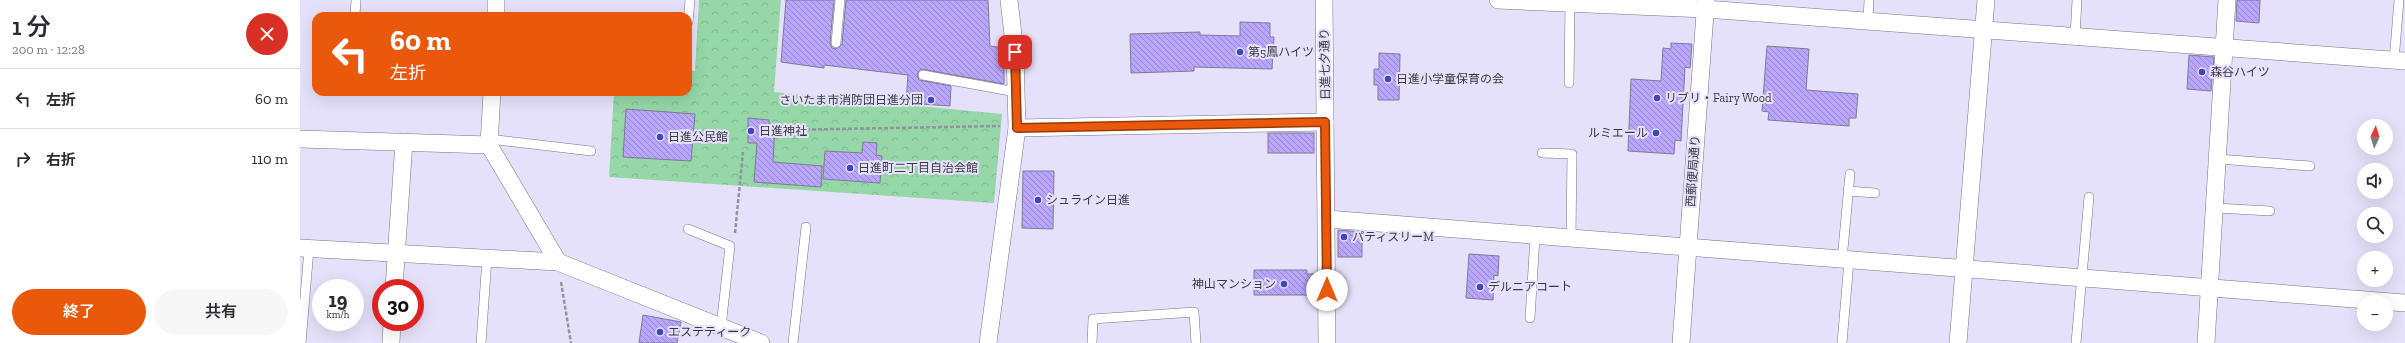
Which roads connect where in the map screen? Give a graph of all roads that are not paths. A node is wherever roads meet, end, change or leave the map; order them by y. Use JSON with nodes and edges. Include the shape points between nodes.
{"nodes":[{"id":1,"x":356,"y":0,"type":"edge"},
{"id":2,"x":496,"y":0,"type":"edge"},
{"id":3,"x":690,"y":0,"type":"edge"},
{"id":4,"x":840,"y":0,"type":"edge"},
{"id":5,"x":1009,"y":0,"type":"edge"},
{"id":6,"x":1324,"y":0,"type":"edge"},
{"id":7,"x":1509,"y":0,"type":"edge"},
{"id":8,"x":1869,"y":0,"type":"edge"},
{"id":9,"x":1986,"y":0,"type":"edge"},
{"id":10,"x":2077,"y":0,"type":"edge"},
{"id":11,"x":2227,"y":0,"type":"edge"},
{"id":12,"x":2399,"y":0,"type":"edge"},
{"id":13,"x":1570,"y":3,"type":"junction"},
{"id":14,"x":1617,"y":3,"type":"edge"},
{"id":15,"x":1706,"y":4,"type":"edge"},
{"id":16,"x":355,"y":12,"type":"edge"},
{"id":17,"x":496,"y":12,"type":"edge"},
{"id":18,"x":689,"y":12,"type":"edge"},
{"id":19,"x":1868,"y":21,"type":"junction"},
{"id":20,"x":1983,"y":30,"type":"junction"},
{"id":21,"x":2075,"y":37,"type":"junction"},
{"id":22,"x":836,"y":43,"type":"dead end"},
{"id":23,"x":2224,"y":48,"type":"junction"},
{"id":24,"x":2400,"y":61,"type":"edge"},
{"id":25,"x":923,"y":75,"type":"dead end"},
{"id":26,"x":1569,"y":83,"type":"dead end"},
{"id":27,"x":1016,"y":92,"type":"junction"},
{"id":28,"x":492,"y":96,"type":"edge"},
{"id":29,"x":1325,"y":122,"type":"junction"},
{"id":30,"x":1017,"y":127,"type":"junction"},
{"id":31,"x":300,"y":139,"type":"edge"},
{"id":32,"x":404,"y":142,"type":"junction"},
{"id":33,"x":489,"y":142,"type":"junction"},
{"id":34,"x":591,"y":151,"type":"dead end"},
{"id":35,"x":1542,"y":153,"type":"dead end"},
{"id":36,"x":2218,"y":158,"type":"junction"},
{"id":37,"x":2310,"y":166,"type":"dead end"},
{"id":38,"x":1850,"y":174,"type":"dead end"},
{"id":39,"x":1848,"y":190,"type":"junction"},
{"id":40,"x":1875,"y":193,"type":"dead end"},
{"id":41,"x":2089,"y":197,"type":"dead end"},
{"id":42,"x":2215,"y":208,"type":"junction"},
{"id":43,"x":2270,"y":211,"type":"dead end"},
{"id":44,"x":1327,"y":219,"type":"junction"},
{"id":45,"x":806,"y":227,"type":"dead end"},
{"id":46,"x":688,"y":229,"type":"dead end"},
{"id":47,"x":1535,"y":237,"type":"junction"},
{"id":48,"x":1571,"y":240,"type":"junction"},
{"id":49,"x":1688,"y":247,"type":"junction"},
{"id":50,"x":305,"y":249,"type":"edge"},
{"id":51,"x":396,"y":253,"type":"junction"},
{"id":52,"x":487,"y":258,"type":"junction"},
{"id":53,"x":1846,"y":261,"type":"junction"},
{"id":54,"x":558,"y":262,"type":"junction"},
{"id":55,"x":1963,"y":270,"type":"junction"},
{"id":56,"x":2081,"y":278,"type":"junction"},
{"id":57,"x":395,"y":279,"type":"edge"},
{"id":58,"x":2210,"y":287,"type":"junction"},
{"id":59,"x":2405,"y":303,"type":"edge"},
{"id":60,"x":1530,"y":318,"type":"dead end"},
{"id":61,"x":721,"y":327,"type":"junction"},
{"id":62,"x":392,"y":331,"type":"edge"},
{"id":63,"x":301,"y":343,"type":"edge"},
{"id":64,"x":391,"y":343,"type":"edge"},
{"id":65,"x":481,"y":343,"type":"edge"},
{"id":66,"x":761,"y":343,"type":"edge"},
{"id":67,"x":793,"y":343,"type":"edge"},
{"id":68,"x":988,"y":343,"type":"edge"},
{"id":69,"x":1092,"y":343,"type":"edge"},
{"id":70,"x":1196,"y":343,"type":"edge"},
{"id":71,"x":1327,"y":343,"type":"edge"},
{"id":72,"x":1681,"y":343,"type":"edge"},
{"id":73,"x":1842,"y":343,"type":"edge"},
{"id":74,"x":1958,"y":343,"type":"edge"},
{"id":75,"x":2076,"y":343,"type":"edge"},
{"id":76,"x":2206,"y":343,"type":"edge"}],
"edges":[{"from":1,"to":16,"type":"lane"},
{"from":2,"to":17,"type":"street"},
{"from":3,"to":18,"type":"lane"},
{"from":4,"to":22,"type":"lane"},
{"from":5,"to":27,"type":"street","via":[[1015,52]]},
{"from":6,"to":29,"type":"street","name":"日進七夕通り"},
{"from":7,"to":13,"type":"street"},
{"from":8,"to":19,"type":"lane"},
{"from":9,"to":20,"type":"street"},
{"from":10,"to":21,"type":"lane"},
{"from":11,"to":23,"type":"street"},
{"from":12,"to":24,"type":"lane"},
{"from":13,"to":14,"type":"street"},
{"from":13,"to":26,"type":"lane"},
{"from":14,"to":15,"type":"street"},
{"from":15,"to":19,"type":"street"},
{"from":15,"to":49,"type":"street","name":"西郵便局通り"},
{"from":19,"to":20,"type":"street"},
{"from":20,"to":21,"type":"street"},
{"from":20,"to":55,"type":"street"},
{"from":21,"to":23,"type":"street"},
{"from":23,"to":24,"type":"street"},
{"from":23,"to":36,"type":"street"},
{"from":25,"to":27,"type":"lane"},
{"from":27,"to":30,"type":"street"},
{"from":28,"to":33,"type":"street"},
{"from":29,"to":30,"type":"street"},
{"from":29,"to":44,"type":"street","name":"日進七夕通り"},
{"from":30,"to":68,"type":"street"},
{"from":31,"to":32,"type":"street"},
{"from":32,"to":33,"type":"street"},
{"from":32,"to":51,"type":"street"},
{"from":33,"to":34,"type":"lane"},
{"from":33,"to":54,"type":"street"},
{"from":35,"to":48,"type":"lane","via":[[1572,154]]},
{"from":36,"to":37,"type":"lane"},
{"from":36,"to":42,"type":"street"},
{"from":38,"to":39,"type":"lane"},
{"from":39,"to":40,"type":"lane"},
{"from":39,"to":53,"type":"lane"},
{"from":41,"to":56,"type":"lane"},
{"from":42,"to":43,"type":"lane"},
{"from":42,"to":58,"type":"street"},
{"from":44,"to":47,"type":"street"},
{"from":44,"to":71,"type":"street","name":"日進七夕通り"},
{"from":45,"to":67,"type":"lane"},
{"from":46,"to":61,"type":"lane","via":[[730,246]]},
{"from":47,"to":48,"type":"street"},
{"from":47,"to":60,"type":"lane"},
{"from":48,"to":49,"type":"street"},
{"from":49,"to":53,"type":"street"},
{"from":49,"to":72,"type":"street","name":"西郵便局通り"},
{"from":50,"to":51,"type":"street"},
{"from":50,"to":63,"type":"lane"},
{"from":51,"to":52,"type":"street"},
{"from":51,"to":57,"type":"street"},
{"from":52,"to":54,"type":"street"},
{"from":52,"to":65,"type":"lane"},
{"from":53,"to":55,"type":"street"},
{"from":53,"to":73,"type":"lane"},
{"from":54,"to":61,"type":"street"},
{"from":55,"to":56,"type":"street"},
{"from":55,"to":74,"type":"street"},
{"from":56,"to":58,"type":"street"},
{"from":56,"to":75,"type":"lane"},
{"from":58,"to":59,"type":"street"},
{"from":58,"to":76,"type":"street"},
{"from":61,"to":66,"type":"street"},
{"from":62,"to":64,"type":"street"},
{"from":69,"to":70,"type":"lane","via":[[1093,319],[1194,312]]}]}
